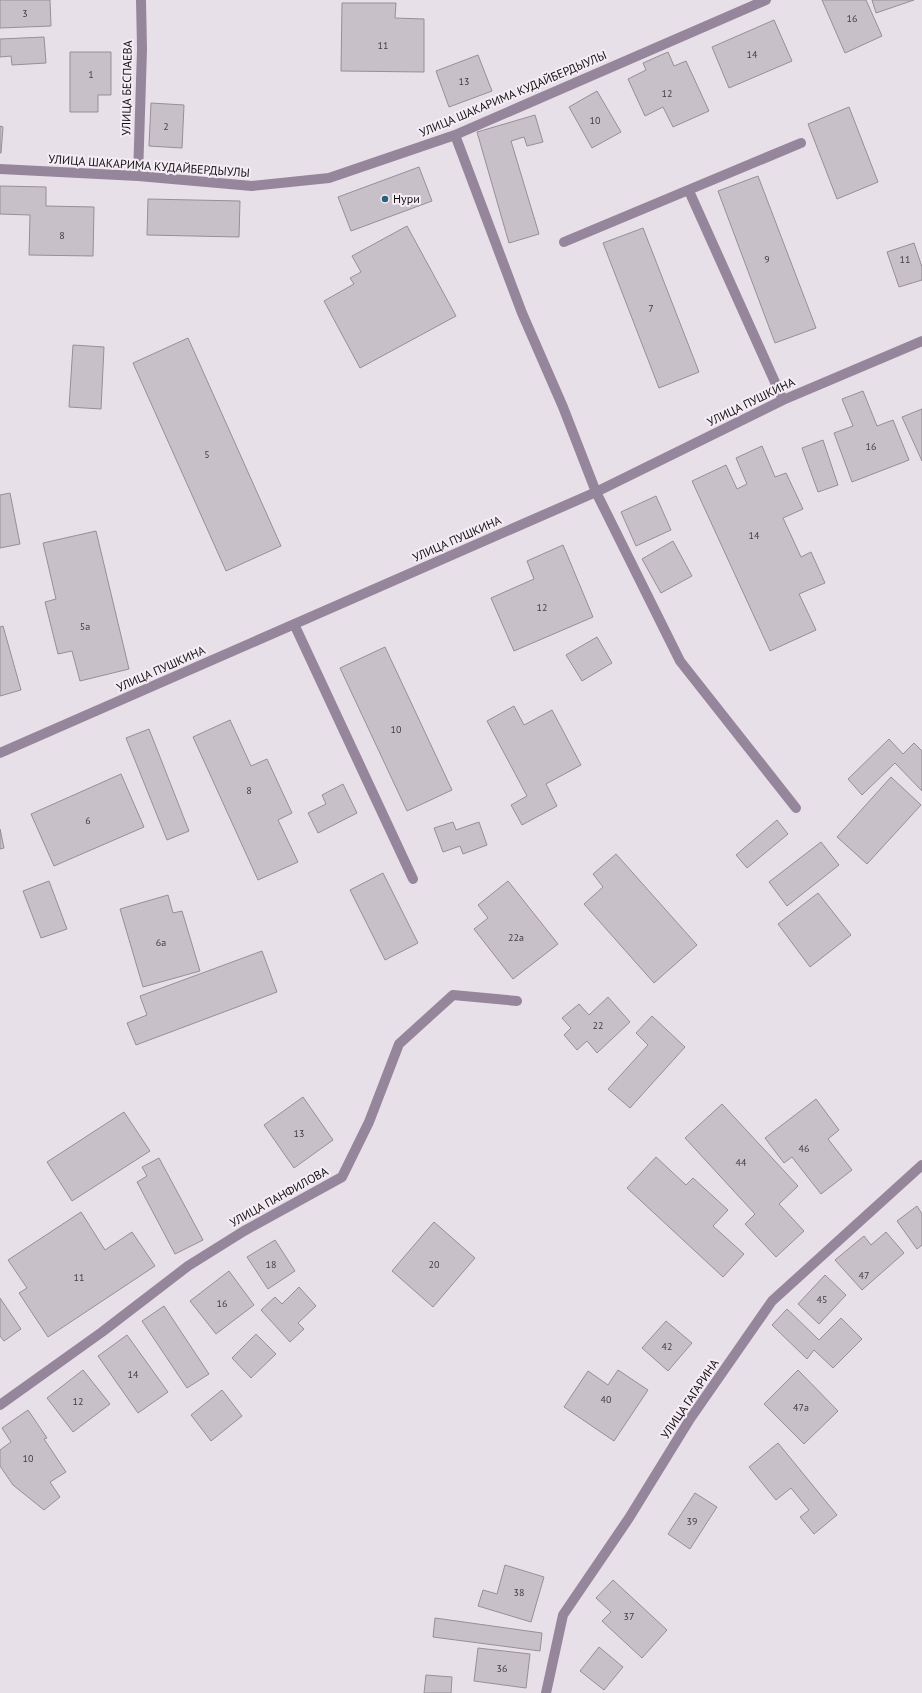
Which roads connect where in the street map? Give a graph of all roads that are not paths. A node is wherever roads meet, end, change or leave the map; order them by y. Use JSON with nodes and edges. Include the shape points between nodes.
{"nodes":[{"id":1,"x":141,"y":0,"type":"edge"},
{"id":2,"x":766,"y":0,"type":"edge"},
{"id":3,"x":455,"y":135,"type":"junction"},
{"id":4,"x":801,"y":143,"type":"dead end"},
{"id":5,"x":0,"y":169,"type":"edge"},
{"id":6,"x":138,"y":176,"type":"junction"},
{"id":7,"x":689,"y":191,"type":"junction"},
{"id":8,"x":564,"y":242,"type":"dead end"},
{"id":9,"x":922,"y":342,"type":"edge"},
{"id":10,"x":783,"y":400,"type":"junction"},
{"id":11,"x":596,"y":492,"type":"junction"},
{"id":12,"x":294,"y":624,"type":"junction"},
{"id":13,"x":0,"y":753,"type":"edge"},
{"id":14,"x":796,"y":808,"type":"dead end"},
{"id":15,"x":413,"y":879,"type":"dead end"},
{"id":16,"x":517,"y":1001,"type":"dead end"},
{"id":17,"x":922,"y":1165,"type":"edge"},
{"id":18,"x":0,"y":1405,"type":"edge"},
{"id":19,"x":546,"y":1693,"type":"edge"}],
"edges":[{"from":1,"to":6,"type":"street","name":"УЛИЦА БЕСПАЕВА"},
{"from":2,"to":3,"type":"street","name":"УЛИЦА ШАКАРИМА КУДАЙБЕРДЫУЛЫ"},
{"from":3,"to":6,"type":"street","name":"УЛИЦА ШАКАРИМА КУДАЙБЕРДЫУЛЫ","via":[[329,178],[252,186]]},
{"from":3,"to":11,"type":"street","via":[[522,313]]},
{"from":4,"to":7,"type":"street"},
{"from":5,"to":6,"type":"street","name":"УЛИЦА ШАКАРИМА КУДАЙБЕРДЫУЛЫ"},
{"from":7,"to":8,"type":"street"},
{"from":7,"to":10,"type":"street"},
{"from":9,"to":10,"type":"street","name":"УЛИЦА ПУШКИНА"},
{"from":10,"to":11,"type":"street","name":"УЛИЦА ПУШКИНА"},
{"from":11,"to":12,"type":"street","name":"УЛИЦА ПУШКИНА"},
{"from":11,"to":14,"type":"street","via":[[680,661]]},
{"from":12,"to":13,"type":"street","name":"УЛИЦА ПУШКИНА"},
{"from":12,"to":15,"type":"street"},
{"from":16,"to":18,"type":"street","name":"УЛИЦА ПАНФИЛОВА","via":[[453,995],[399,1044],[369,1122],[342,1177],[244,1231],[188,1266]]},
{"from":17,"to":19,"type":"street","name":"УЛИЦА ГАГАРИНА","via":[[772,1301],[690,1419],[629,1518],[563,1615]]}]}
